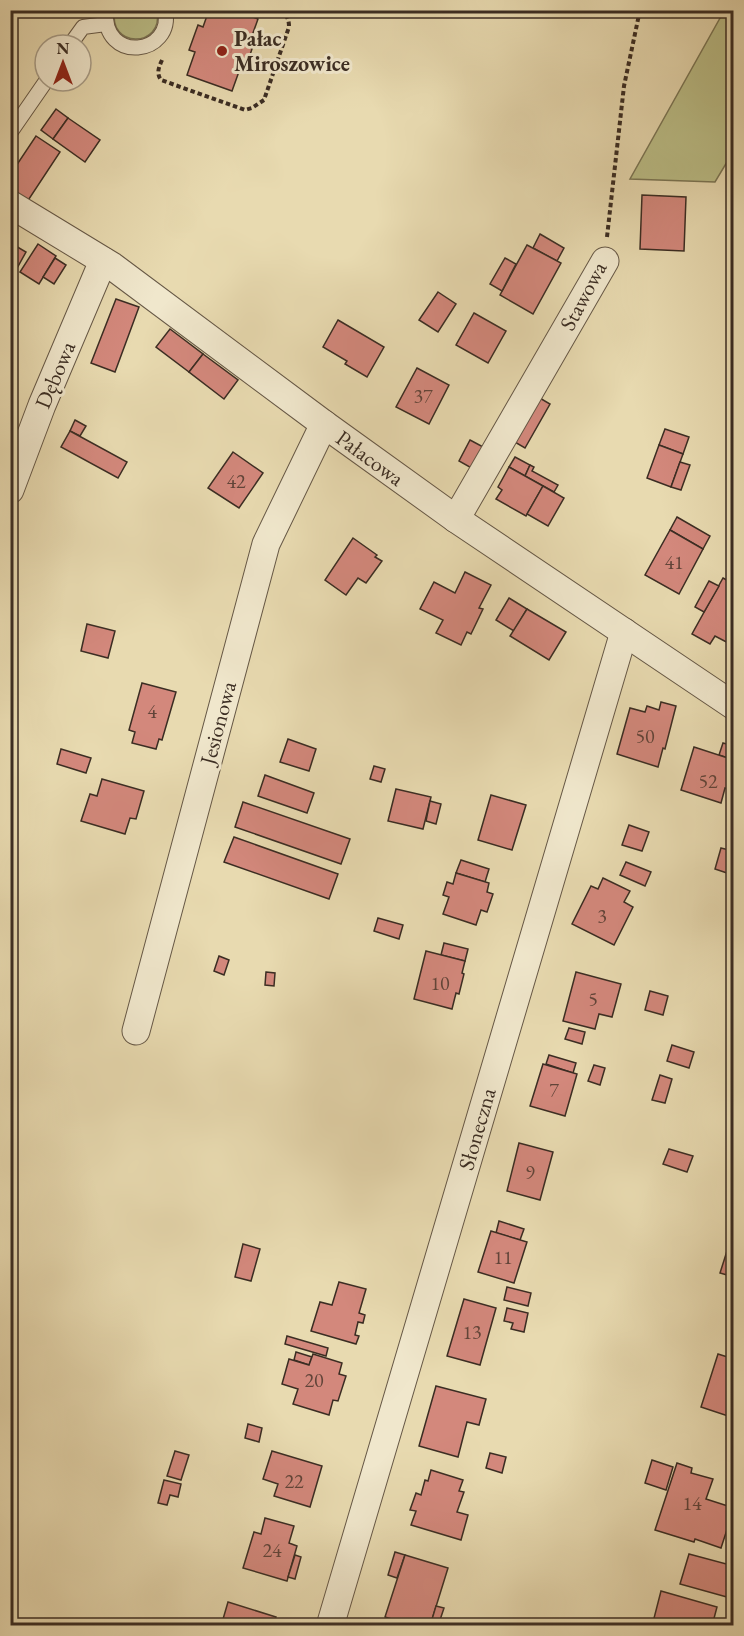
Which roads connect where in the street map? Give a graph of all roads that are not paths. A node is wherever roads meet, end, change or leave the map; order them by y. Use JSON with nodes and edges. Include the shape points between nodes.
{"nodes":[{"id":1,"x":165,"y":10,"type":"edge"},
{"id":2,"x":106,"y":17,"type":"edge"},
{"id":3,"x":79,"y":33,"type":"edge"},
{"id":4,"x":38,"y":93,"type":"edge"},
{"id":5,"x":10,"y":133,"type":"edge"},
{"id":6,"x":10,"y":204,"type":"edge"},
{"id":7,"x":103,"y":261,"type":"junction"},
{"id":8,"x":605,"y":261,"type":"road end"},
{"id":9,"x":324,"y":424,"type":"junction"},
{"id":10,"x":10,"y":490,"type":"edge"},
{"id":11,"x":456,"y":519,"type":"junction"},
{"id":12,"x":624,"y":632,"type":"junction"},
{"id":13,"x":734,"y":706,"type":"edge"},
{"id":14,"x":136,"y":1031,"type":"dead end"},
{"id":15,"x":330,"y":1626,"type":"edge"}],
"edges":[{"from":1,"to":2,"type":"lane","via":[[164,30],[146,47],[121,44],[111,36]]},
{"from":2,"to":3,"type":"lane"},
{"from":4,"to":5,"type":"lane"},
{"from":6,"to":7,"type":"street","name":"Pałacowa"},
{"from":7,"to":9,"type":"street","name":"Pałacowa"},
{"from":7,"to":10,"type":"street","name":"Dębowa"},
{"from":8,"to":11,"type":"street","name":"Stawowa"},
{"from":9,"to":11,"type":"street","name":"Pałacowa"},
{"from":9,"to":14,"type":"street","name":"Jesionowa","via":[[266,544]]},
{"from":11,"to":12,"type":"street","name":"Pałacowa"},
{"from":12,"to":13,"type":"street","name":"Pałacowa"},
{"from":12,"to":15,"type":"street","name":"Słoneczna"}]}
